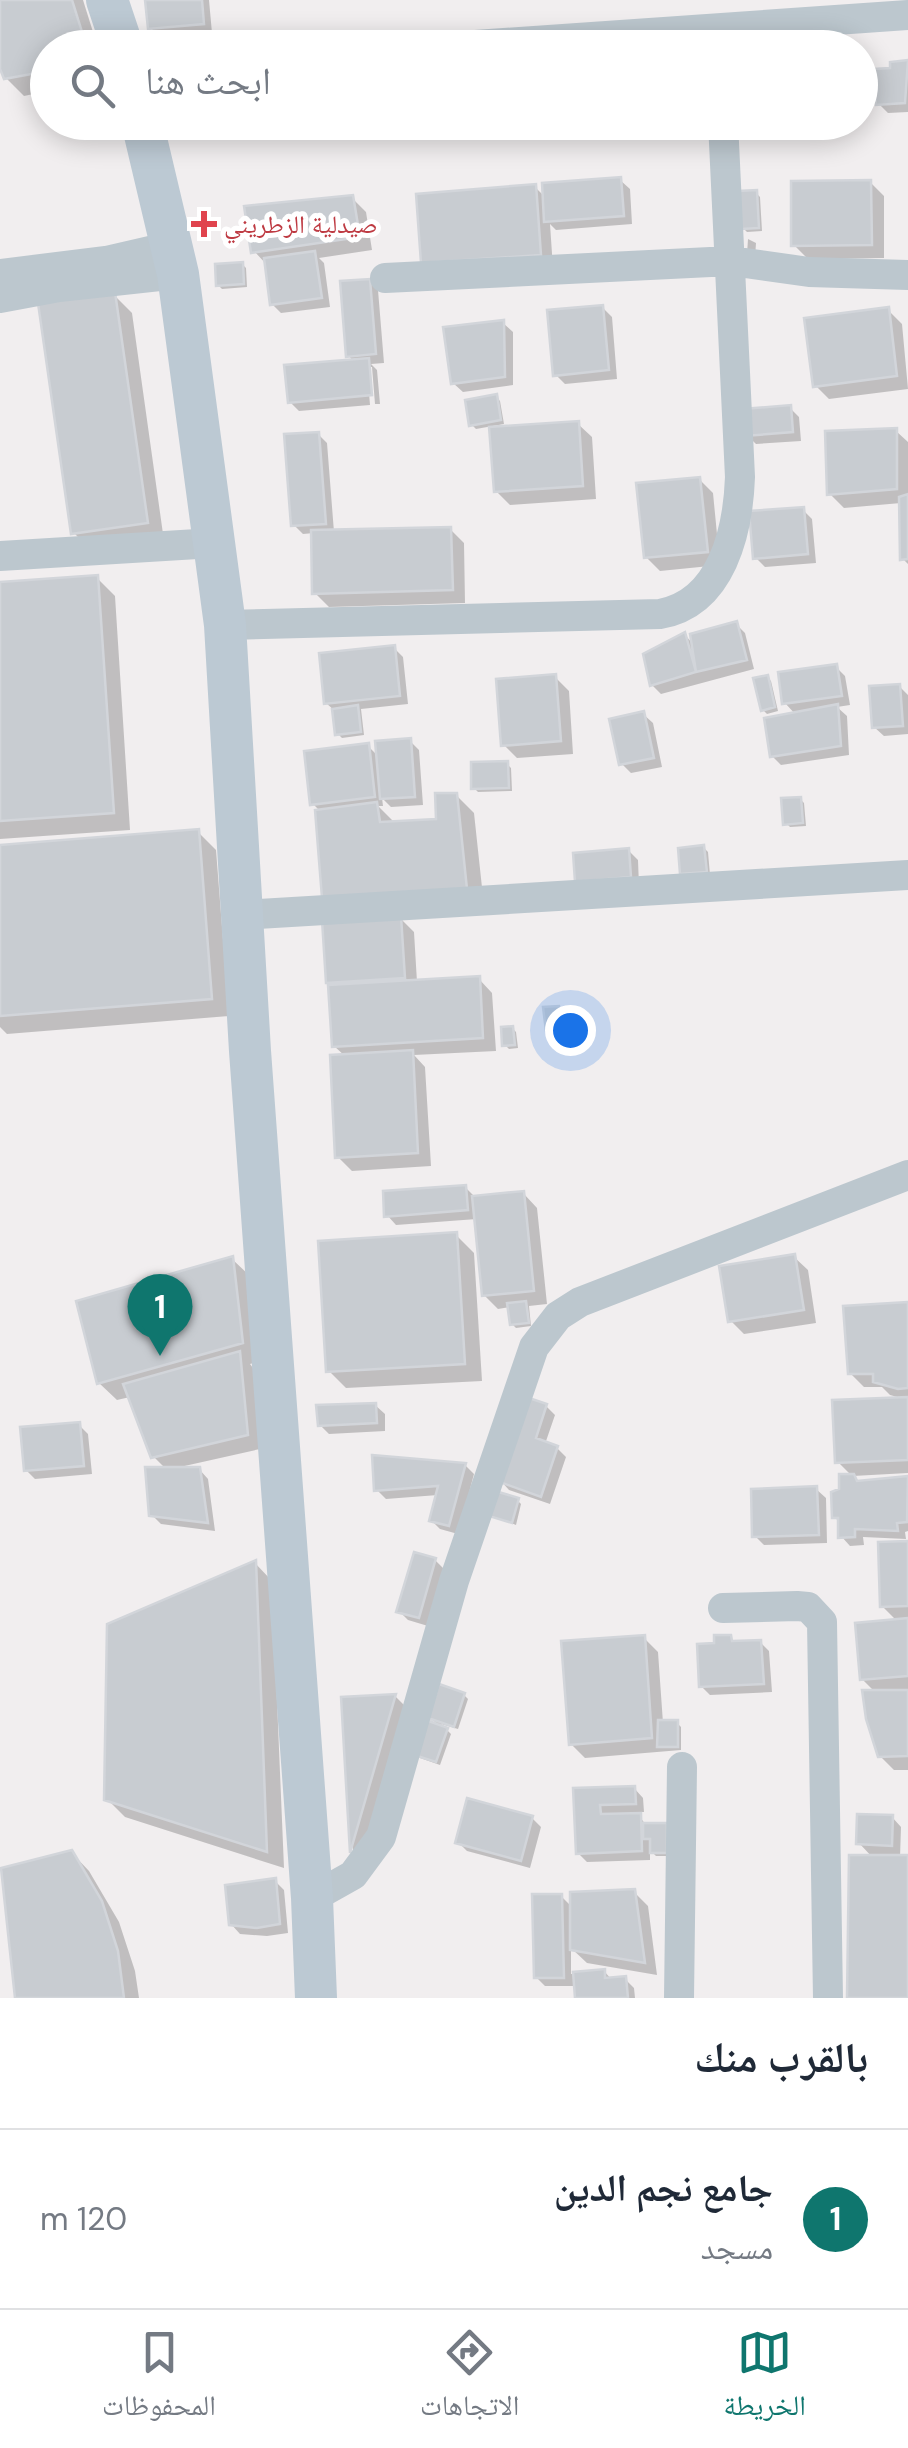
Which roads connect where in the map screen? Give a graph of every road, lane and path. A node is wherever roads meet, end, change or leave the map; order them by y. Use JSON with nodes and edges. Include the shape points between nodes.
{"nodes":[{"id":1,"x":108,"y":0,"type":"edge"},
{"id":2,"x":908,"y":14,"type":"edge"},
{"id":3,"x":117,"y":30,"type":"edge"},
{"id":4,"x":781,"y":30,"type":"edge"},
{"id":5,"x":146,"y":140,"type":"edge"},
{"id":6,"x":724,"y":140,"type":"edge"},
{"id":7,"x":174,"y":260,"type":"junction"},
{"id":8,"x":731,"y":261,"type":"junction"},
{"id":9,"x":0,"y":274,"type":"edge"},
{"id":10,"x":908,"y":275,"type":"edge"},
{"id":11,"x":385,"y":278,"type":"dead end"},
{"id":12,"x":0,"y":298,"type":"edge"},
{"id":13,"x":214,"y":543,"type":"junction"},
{"id":14,"x":0,"y":556,"type":"edge"},
{"id":15,"x":225,"y":625,"type":"junction"},
{"id":16,"x":908,"y":875,"type":"edge"},
{"id":17,"x":242,"y":915,"type":"junction"},
{"id":18,"x":908,"y":1175,"type":"edge"},
{"id":19,"x":723,"y":1608,"type":"dead end"},
{"id":20,"x":682,"y":1767,"type":"dead end"},
{"id":21,"x":312,"y":1898,"type":"junction"},
{"id":22,"x":315,"y":1996,"type":"edge"},
{"id":23,"x":679,"y":1998,"type":"edge"},
{"id":24,"x":828,"y":1998,"type":"edge"}],
"edges":[{"from":1,"to":3,"type":"main road"},
{"from":2,"to":4,"type":"street"},
{"from":5,"to":7,"type":"main road"},
{"from":6,"to":8,"type":"street"},
{"from":7,"to":9,"type":"street"},
{"from":7,"to":12,"type":"street"},
{"from":7,"to":13,"type":"main road"},
{"from":8,"to":10,"type":"street"},
{"from":8,"to":11,"type":"street"},
{"from":8,"to":15,"type":"street","via":[[739,506],[720,567],[694,602],[660,614]]},
{"from":13,"to":14,"type":"street"},
{"from":13,"to":15,"type":"main road"},
{"from":15,"to":17,"type":"main road"},
{"from":16,"to":17,"type":"street"},
{"from":17,"to":21,"type":"main road"},
{"from":18,"to":21,"type":"street","via":[[580,1302],[548,1325],[534,1347],[454,1581],[381,1837],[353,1876]]},
{"from":19,"to":24,"type":"street","via":[[798,1606],[822,1622]]},
{"from":20,"to":23,"type":"street"},
{"from":21,"to":22,"type":"main road"}]}
